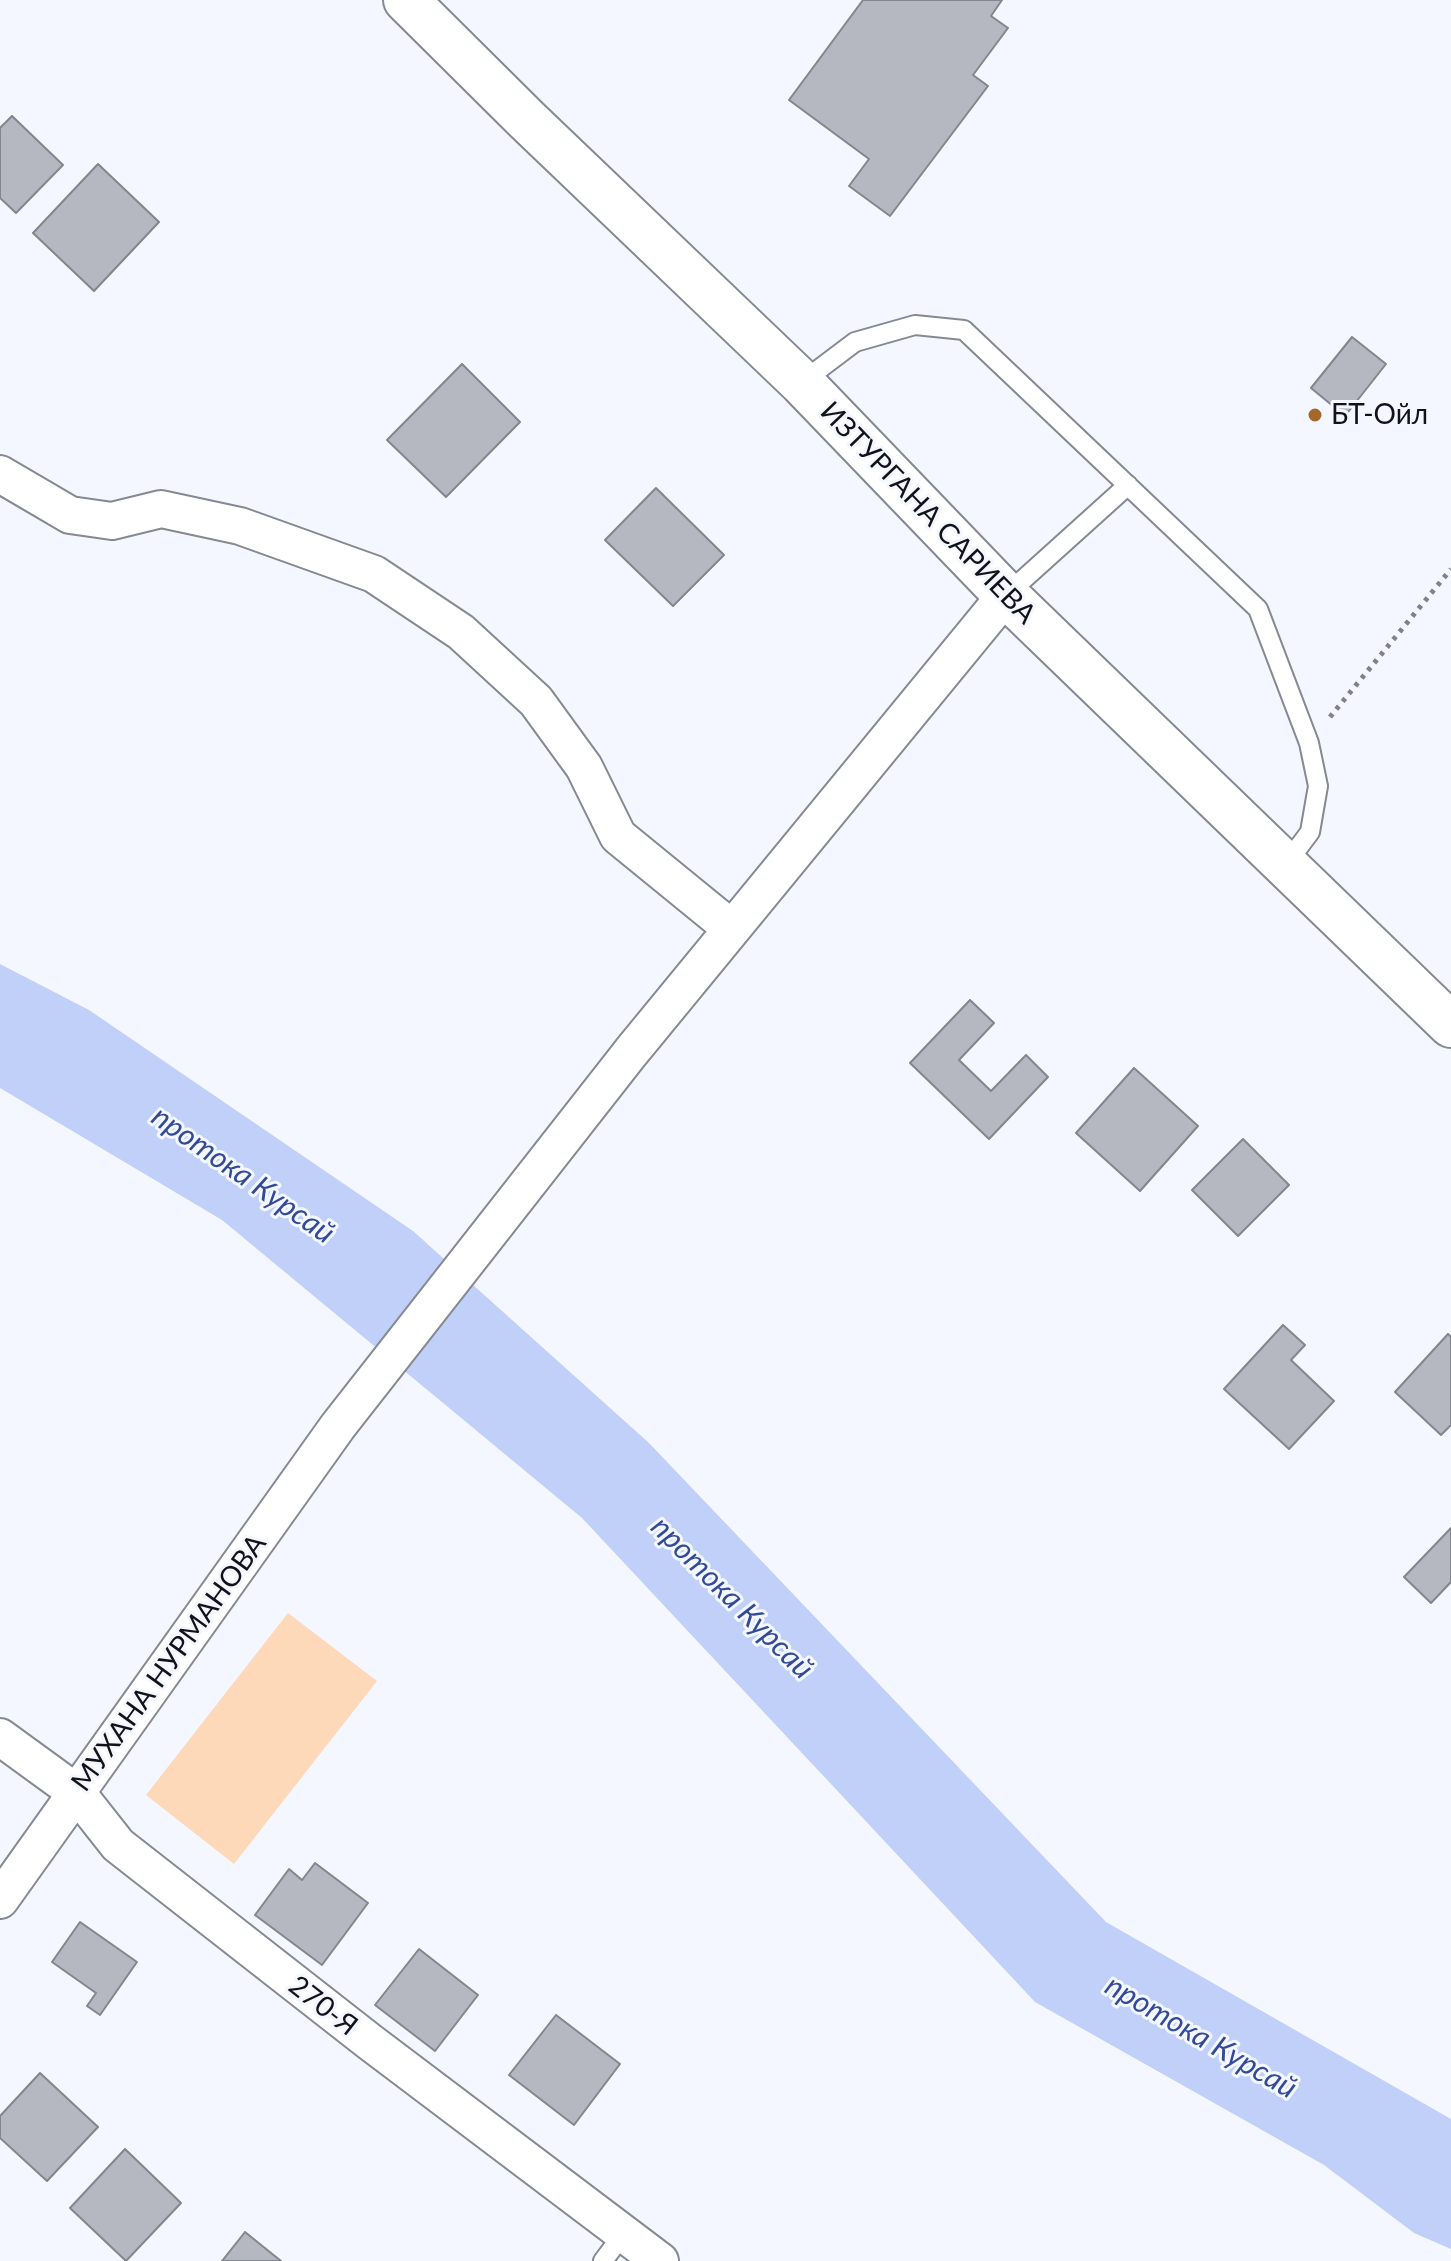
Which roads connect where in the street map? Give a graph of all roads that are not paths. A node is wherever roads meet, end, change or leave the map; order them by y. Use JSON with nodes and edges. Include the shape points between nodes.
{"nodes":[{"id":1,"x":421,"y":6,"type":"edge"},
{"id":2,"x":802,"y":383,"type":"junction"},
{"id":3,"x":0,"y":474,"type":"edge"},
{"id":4,"x":1128,"y":485,"type":"junction"},
{"id":5,"x":1006,"y":595,"type":"junction"},
{"id":6,"x":1286,"y":864,"type":"junction"},
{"id":7,"x":732,"y":929,"type":"junction"},
{"id":8,"x":1451,"y":1025,"type":"edge"},
{"id":9,"x":0,"y":1737,"type":"edge"},
{"id":10,"x":77,"y":1793,"type":"junction"},
{"id":11,"x":0,"y":1900,"type":"edge"},
{"id":12,"x":614,"y":2247,"type":"edge"},
{"id":13,"x":660,"y":2261,"type":"edge"}],
"edges":[{"from":1,"to":2,"type":"street","name":"ИЗТУРГАНА САРИЕВА"},
{"from":2,"to":4,"type":"lane","via":[[855,342],[915,325],[964,330]]},
{"from":2,"to":5,"type":"street","name":"ИЗТУРГАНА САРИЕВА"},
{"from":3,"to":7,"type":"street","via":[[70,515],[112,521],[161,509],[240,526],[374,574],[461,632],[536,701],[584,767],[618,836]]},
{"from":4,"to":5,"type":"lane"},
{"from":4,"to":6,"type":"lane","via":[[1258,609],[1309,743],[1318,786],[1310,832]]},
{"from":5,"to":6,"type":"street","name":"ИЗТУРГАНА САРИЕВА"},
{"from":5,"to":7,"type":"street","name":"МУХАНА НУРМАНОВА"},
{"from":6,"to":8,"type":"street","name":"ИЗТУРГАНА САРИЕВА"},
{"from":7,"to":10,"type":"street","name":"МУХАНА НУРМАНОВА","via":[[338,1426]]},
{"from":9,"to":10,"type":"street","name":"270-Я"},
{"from":10,"to":11,"type":"street","name":"МУХАНА НУРМАНОВА"},
{"from":10,"to":12,"type":"street","name":"270-Я","via":[[118,1845],[370,2042]]},
{"from":12,"to":13,"type":"street","name":"270-Я"}]}
